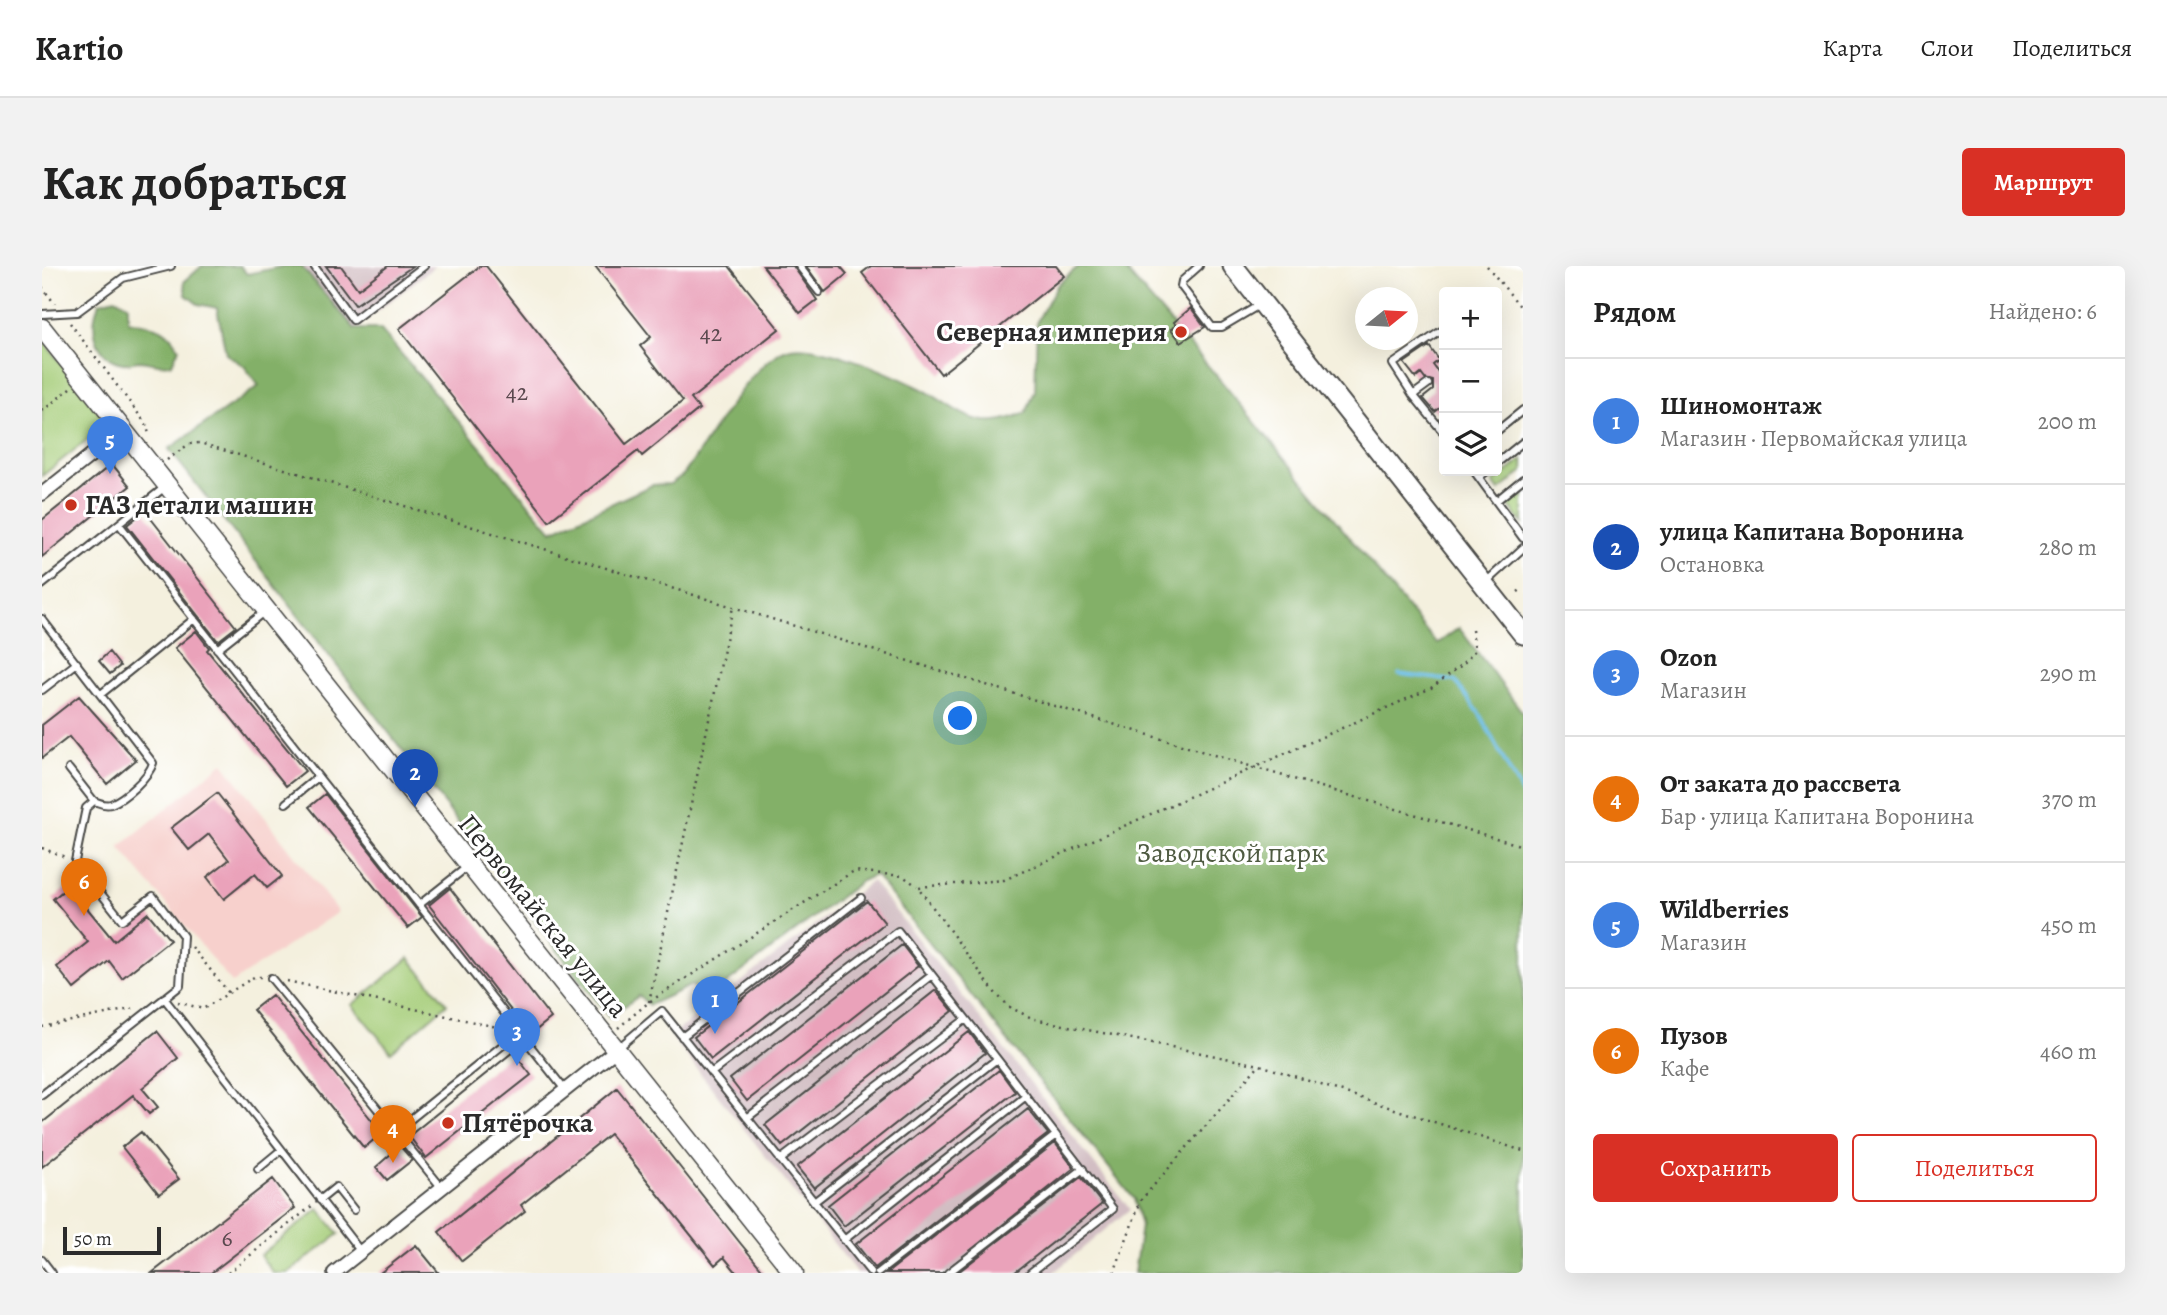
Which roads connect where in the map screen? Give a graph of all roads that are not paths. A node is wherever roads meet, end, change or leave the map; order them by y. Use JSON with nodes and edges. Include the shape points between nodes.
{"nodes":[{"id":1,"x":171,"y":266,"type":"edge"},
{"id":2,"x":314,"y":266,"type":"edge"},
{"id":3,"x":424,"y":266,"type":"edge"},
{"id":4,"x":799,"y":266,"type":"edge"},
{"id":5,"x":1199,"y":266,"type":"edge"},
{"id":6,"x":1233,"y":266,"type":"edge"},
{"id":7,"x":819,"y":292,"type":"dead end"},
{"id":8,"x":1262,"y":303,"type":"junction"},
{"id":9,"x":42,"y":314,"type":"edge"},
{"id":10,"x":42,"y":328,"type":"edge"},
{"id":11,"x":1439,"y":332,"type":"edge"},
{"id":12,"x":1428,"y":383,"type":"dead end"},
{"id":13,"x":1413,"y":395,"type":"junction"},
{"id":14,"x":1523,"y":410,"type":"edge"},
{"id":15,"x":1439,"y":427,"type":"edge"},
{"id":16,"x":1502,"y":427,"type":"edge"},
{"id":17,"x":123,"y":430,"type":"junction"},
{"id":18,"x":1523,"y":442,"type":"edge"},
{"id":19,"x":1502,"y":459,"type":"edge"},
{"id":20,"x":1479,"y":477,"type":"edge"},
{"id":21,"x":1523,"y":479,"type":"edge"},
{"id":22,"x":167,"y":485,"type":"junction"},
{"id":23,"x":42,"y":495,"type":"edge"},
{"id":24,"x":1496,"y":501,"type":"junction"},
{"id":25,"x":119,"y":524,"type":"junction"},
{"id":26,"x":1523,"y":538,"type":"edge"},
{"id":27,"x":1523,"y":548,"type":"edge"},
{"id":28,"x":42,"y":584,"type":"edge"},
{"id":29,"x":1484,"y":584,"type":"junction"},
{"id":30,"x":266,"y":610,"type":"junction"},
{"id":31,"x":42,"y":619,"type":"edge"},
{"id":32,"x":194,"y":619,"type":"junction"},
{"id":33,"x":1523,"y":634,"type":"edge"},
{"id":34,"x":218,"y":649,"type":"junction"},
{"id":35,"x":77,"y":663,"type":"junction"},
{"id":36,"x":42,"y":690,"type":"edge"},
{"id":37,"x":101,"y":694,"type":"junction"},
{"id":38,"x":69,"y":769,"type":"dead end"},
{"id":39,"x":318,"y":776,"type":"junction"},
{"id":40,"x":94,"y":801,"type":"junction"},
{"id":41,"x":286,"y":803,"type":"dead end"},
{"id":42,"x":469,"y":865,"type":"junction"},
{"id":43,"x":861,"y":898,"type":"dead end"},
{"id":44,"x":419,"y":905,"type":"junction"},
{"id":45,"x":932,"y":975,"type":"junction"},
{"id":46,"x":271,"y":978,"type":"road end"},
{"id":47,"x":164,"y":998,"type":"junction"},
{"id":48,"x":966,"y":1019,"type":"junction"},
{"id":49,"x":519,"y":1032,"type":"junction"},
{"id":50,"x":682,"y":1037,"type":"junction"},
{"id":51,"x":616,"y":1050,"type":"junction"},
{"id":52,"x":997,"y":1059,"type":"junction"},
{"id":53,"x":711,"y":1073,"type":"junction"},
{"id":54,"x":565,"y":1090,"type":"junction"},
{"id":55,"x":42,"y":1095,"type":"edge"},
{"id":56,"x":1026,"y":1096,"type":"junction"},
{"id":57,"x":747,"y":1118,"type":"junction"},
{"id":58,"x":396,"y":1131,"type":"junction"},
{"id":59,"x":1056,"y":1135,"type":"junction"},
{"id":60,"x":281,"y":1150,"type":"junction"},
{"id":61,"x":780,"y":1160,"type":"junction"},
{"id":62,"x":258,"y":1169,"type":"dead end"},
{"id":63,"x":1083,"y":1169,"type":"junction"},
{"id":64,"x":442,"y":1188,"type":"junction"},
{"id":65,"x":320,"y":1200,"type":"junction"},
{"id":66,"x":814,"y":1202,"type":"junction"},
{"id":67,"x":355,"y":1210,"type":"dead end"},
{"id":68,"x":844,"y":1240,"type":"junction"},
{"id":69,"x":360,"y":1252,"type":"junction"},
{"id":70,"x":42,"y":1260,"type":"edge"},
{"id":71,"x":52,"y":1273,"type":"edge"},
{"id":72,"x":334,"y":1273,"type":"edge"},
{"id":73,"x":794,"y":1273,"type":"edge"},
{"id":74,"x":871,"y":1273,"type":"edge"},
{"id":75,"x":878,"y":1273,"type":"edge"},
{"id":76,"x":948,"y":1273,"type":"edge"},
{"id":77,"x":1030,"y":1273,"type":"edge"}],
"edges":[{"from":1,"to":9,"type":"lane","via":[[123,278],[77,312]]},
{"from":2,"to":3,"type":"lane","via":[[354,320]]},
{"from":4,"to":7,"type":"lane"},
{"from":5,"to":8,"type":"lane","via":[[1181,285],[1212,327],[1222,327]]},
{"from":6,"to":8,"type":"main road"},
{"from":8,"to":29,"type":"main road"},
{"from":10,"to":17,"type":"street","name":"Первомайская улица"},
{"from":11,"to":13,"type":"lane","via":[[1393,364]]},
{"from":12,"to":13,"type":"lane"},
{"from":13,"to":15,"type":"lane"},
{"from":14,"to":16,"type":"lane"},
{"from":17,"to":22,"type":"street","name":"Первомайская улица"},
{"from":17,"to":23,"type":"street"},
{"from":18,"to":19,"type":"lane"},
{"from":20,"to":24,"type":"lane"},
{"from":21,"to":24,"type":"lane"},
{"from":22,"to":25,"type":"lane"},
{"from":22,"to":30,"type":"street","name":"Первомайская улица"},
{"from":24,"to":26,"type":"lane"},
{"from":25,"to":28,"type":"lane"},
{"from":25,"to":32,"type":"lane"},
{"from":27,"to":29,"type":"lane"},
{"from":29,"to":33,"type":"main road"},
{"from":30,"to":34,"type":"lane"},
{"from":30,"to":42,"type":"street","name":"Первомайская улица"},
{"from":31,"to":35,"type":"lane"},
{"from":32,"to":34,"type":"lane"},
{"from":32,"to":37,"type":"lane"},
{"from":34,"to":39,"type":"lane"},
{"from":35,"to":36,"type":"lane"},
{"from":35,"to":37,"type":"lane"},
{"from":37,"to":40,"type":"lane","via":[[153,763],[150,773],[112,803]]},
{"from":38,"to":40,"type":"lane"},
{"from":39,"to":41,"type":"lane"},
{"from":39,"to":44,"type":"lane"},
{"from":40,"to":47,"type":"lane","via":[[86,808],[75,861],[122,920],[153,896],[183,936],[180,986]]},
{"from":42,"to":44,"type":"lane"},
{"from":42,"to":51,"type":"street","name":"Первомайская улица"},
{"from":43,"to":50,"type":"lane"},
{"from":44,"to":49,"type":"lane"},
{"from":45,"to":48,"type":"lane"},
{"from":45,"to":53,"type":"lane","via":[[898,931]]},
{"from":45,"to":57,"type":"lane"},
{"from":46,"to":58,"type":"lane"},
{"from":47,"to":55,"type":"lane"},
{"from":47,"to":60,"type":"lane"},
{"from":48,"to":52,"type":"lane"},
{"from":48,"to":61,"type":"lane"},
{"from":49,"to":54,"type":"lane"},
{"from":49,"to":58,"type":"lane"},
{"from":50,"to":51,"type":"lane","via":[[662,1011]]},
{"from":50,"to":53,"type":"lane"},
{"from":51,"to":54,"type":"street"},
{"from":51,"to":73,"type":"street","name":"Первомайская улица"},
{"from":52,"to":56,"type":"lane"},
{"from":52,"to":66,"type":"lane"},
{"from":53,"to":57,"type":"lane"},
{"from":54,"to":64,"type":"street"},
{"from":56,"to":59,"type":"lane"},
{"from":56,"to":68,"type":"lane"},
{"from":57,"to":61,"type":"lane"},
{"from":58,"to":64,"type":"lane"},
{"from":59,"to":63,"type":"lane"},
{"from":59,"to":75,"type":"lane"},
{"from":60,"to":62,"type":"lane"},
{"from":60,"to":65,"type":"lane"},
{"from":61,"to":66,"type":"lane"},
{"from":63,"to":76,"type":"lane"},
{"from":63,"to":77,"type":"lane","via":[[1113,1209]]},
{"from":64,"to":69,"type":"street"},
{"from":65,"to":67,"type":"lane","via":[[336,1187]]},
{"from":65,"to":69,"type":"lane"},
{"from":66,"to":68,"type":"lane"},
{"from":68,"to":74,"type":"lane"},
{"from":69,"to":72,"type":"street"},
{"from":70,"to":71,"type":"lane"}]}
